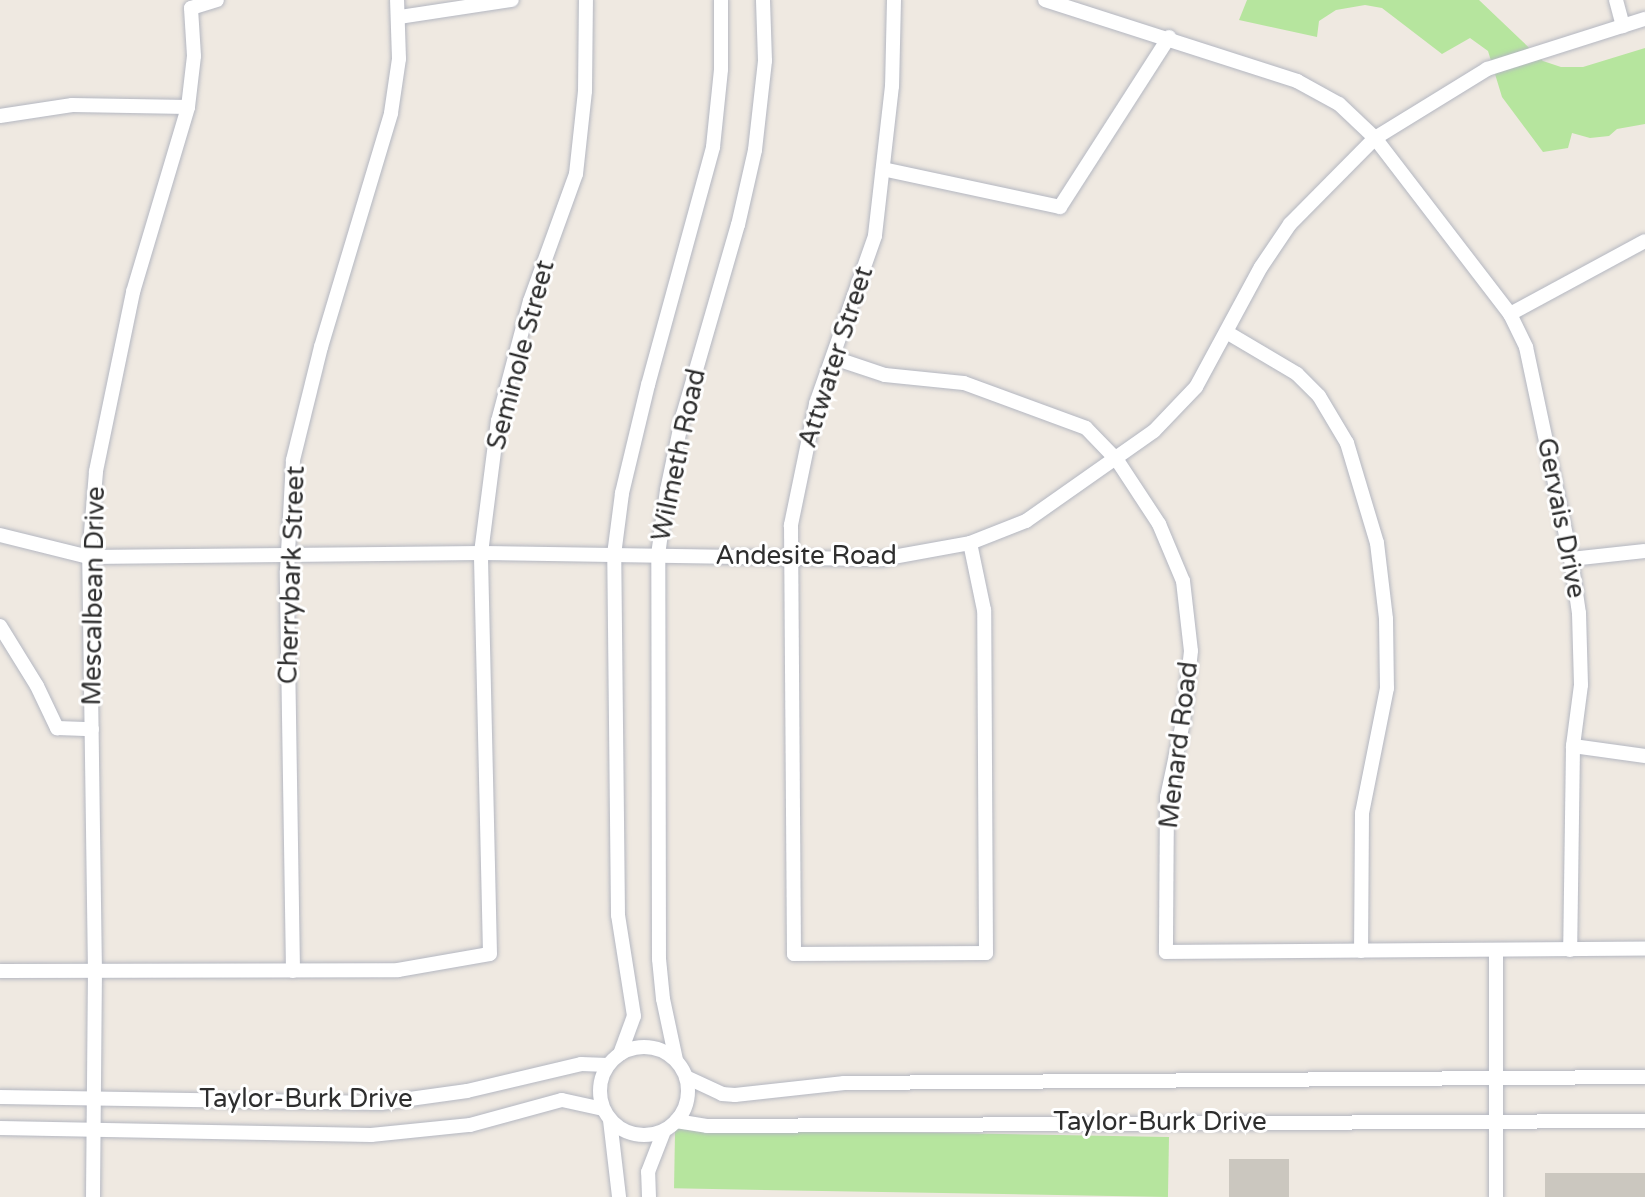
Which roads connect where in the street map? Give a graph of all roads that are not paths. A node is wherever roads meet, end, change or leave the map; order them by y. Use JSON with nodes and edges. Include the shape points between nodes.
{"nodes":[{"id":1,"x":217,"y":0,"type":"edge"},
{"id":2,"x":397,"y":0,"type":"edge"},
{"id":3,"x":512,"y":0,"type":"edge"},
{"id":4,"x":586,"y":0,"type":"edge"},
{"id":5,"x":721,"y":0,"type":"edge"},
{"id":6,"x":763,"y":0,"type":"edge"},
{"id":7,"x":894,"y":0,"type":"edge"},
{"id":8,"x":1045,"y":0,"type":"edge"},
{"id":9,"x":1616,"y":0,"type":"edge"},
{"id":10,"x":399,"y":17,"type":"junction"},
{"id":11,"x":1645,"y":19,"type":"edge"},
{"id":12,"x":1623,"y":26,"type":"junction"},
{"id":13,"x":1169,"y":37,"type":"junction"},
{"id":14,"x":188,"y":107,"type":"junction"},
{"id":15,"x":0,"y":116,"type":"edge"},
{"id":16,"x":1375,"y":138,"type":"junction"},
{"id":17,"x":883,"y":169,"type":"junction"},
{"id":18,"x":1645,"y":241,"type":"edge"},
{"id":19,"x":1510,"y":314,"type":"junction"},
{"id":20,"x":1228,"y":333,"type":"junction"},
{"id":21,"x":834,"y":358,"type":"junction"},
{"id":22,"x":1117,"y":460,"type":"junction"},
{"id":23,"x":0,"y":535,"type":"edge"},
{"id":24,"x":970,"y":543,"type":"junction"},
{"id":25,"x":1645,"y":551,"type":"edge"},
{"id":26,"x":481,"y":553,"type":"junction"},
{"id":27,"x":614,"y":555,"type":"junction"},
{"id":28,"x":658,"y":555,"type":"junction"},
{"id":29,"x":788,"y":556,"type":"junction"},
{"id":30,"x":89,"y":557,"type":"junction"},
{"id":31,"x":288,"y":557,"type":"junction"},
{"id":32,"x":1571,"y":559,"type":"junction"},
{"id":33,"x":0,"y":626,"type":"edge"},
{"id":34,"x":92,"y":729,"type":"junction"},
{"id":35,"x":1573,"y":746,"type":"junction"},
{"id":36,"x":1645,"y":756,"type":"edge"},
{"id":37,"x":1645,"y":949,"type":"edge"},
{"id":38,"x":1496,"y":950,"type":"junction"},
{"id":39,"x":1570,"y":950,"type":"junction"},
{"id":40,"x":1361,"y":951,"type":"junction"},
{"id":41,"x":0,"y":971,"type":"edge"},
{"id":42,"x":293,"y":971,"type":"junction"},
{"id":43,"x":95,"y":973,"type":"junction"},
{"id":44,"x":620,"y":1054,"type":"junction"},
{"id":45,"x":676,"y":1060,"type":"junction"},
{"id":46,"x":608,"y":1065,"type":"junction"},
{"id":47,"x":686,"y":1077,"type":"junction"},
{"id":48,"x":1645,"y":1077,"type":"edge"},
{"id":49,"x":1496,"y":1078,"type":"junction"},
{"id":50,"x":0,"y":1097,"type":"edge"},
{"id":51,"x":93,"y":1099,"type":"junction"},
{"id":52,"x":607,"y":1114,"type":"junction"},
{"id":53,"x":676,"y":1121,"type":"junction"},
{"id":54,"x":1496,"y":1121,"type":"junction"},
{"id":55,"x":1645,"y":1121,"type":"edge"},
{"id":56,"x":0,"y":1128,"type":"edge"},
{"id":57,"x":92,"y":1128,"type":"junction"},
{"id":58,"x":664,"y":1131,"type":"junction"},
{"id":59,"x":93,"y":1197,"type":"edge"},
{"id":60,"x":619,"y":1197,"type":"edge"},
{"id":61,"x":649,"y":1197,"type":"edge"},
{"id":62,"x":1496,"y":1197,"type":"edge"}],
"edges":[{"from":1,"to":14,"type":"street","name":"Mescalbean Drive","via":[[191,8],[194,56]]},
{"from":2,"to":10,"type":"street","name":"Cherrybark Street"},
{"from":3,"to":10,"type":"street"},
{"from":4,"to":26,"type":"street","name":"Seminole Street","via":[[585,91],[576,174],[530,301],[498,421]]},
{"from":5,"to":27,"type":"street","name":"Wilmeth Road","via":[[713,147],[644,400]]},
{"from":6,"to":28,"type":"street","name":"Wilmeth Road","via":[[765,61],[755,150],[683,415]]},
{"from":7,"to":17,"type":"street","name":"Attwater Street"},
{"from":8,"to":13,"type":"street","name":"Gervais Drive"},
{"from":9,"to":12,"type":"street"},
{"from":10,"to":31,"type":"street","name":"Cherrybark Street","via":[[391,113],[293,460]]},
{"from":11,"to":12,"type":"street","name":"Andesite Road"},
{"from":12,"to":16,"type":"street","name":"Andesite Road","via":[[1487,69]]},
{"from":13,"to":16,"type":"street","name":"Gervais Drive","via":[[1297,81],[1339,104]]},
{"from":13,"to":17,"type":"street","via":[[1060,207]]},
{"from":14,"to":15,"type":"street","via":[[72,105]]},
{"from":14,"to":30,"type":"street","name":"Mescalbean Drive","via":[[133,292],[96,471]]},
{"from":16,"to":19,"type":"street","name":"Gervais Drive"},
{"from":16,"to":20,"type":"street","name":"Andesite Road","via":[[1290,224]]},
{"from":17,"to":21,"type":"street","name":"Attwater Street","via":[[875,236]]},
{"from":18,"to":19,"type":"street"},
{"from":19,"to":32,"type":"street","name":"Gervais Drive","via":[[1526,347]]},
{"from":20,"to":22,"type":"street","name":"Andesite Road","via":[[1196,387]]},
{"from":20,"to":40,"type":"street","via":[[1297,374],[1319,396],[1347,443],[1377,543],[1387,688],[1362,813]]},
{"from":21,"to":22,"type":"street","name":"Menard Road","via":[[885,375],[964,383],[995,392],[1086,428]]},
{"from":21,"to":29,"type":"street","name":"Attwater Street","via":[[806,444]]},
{"from":22,"to":24,"type":"street","name":"Andesite Road","via":[[1026,521]]},
{"from":22,"to":40,"type":"street","name":"Menard Road","via":[[1173,554],[1191,630],[1190,677],[1167,797],[1166,952]]},
{"from":23,"to":30,"type":"street","name":"Andesite Road"},
{"from":24,"to":29,"type":"street","name":"Andesite Road","via":[[882,559]]},
{"from":24,"to":29,"type":"street","name":"Attwater Street","via":[[984,610],[986,953],[794,954]]},
{"from":25,"to":32,"type":"street"},
{"from":26,"to":27,"type":"street","name":"Andesite Road"},
{"from":26,"to":31,"type":"street","name":"Andesite Road"},
{"from":26,"to":42,"type":"street","name":"Seminole Street","via":[[490,954],[398,970]]},
{"from":27,"to":28,"type":"street","name":"Andesite Road"},
{"from":27,"to":44,"type":"street","name":"Wilmeth Road","via":[[618,915],[634,1016]]},
{"from":28,"to":29,"type":"street","name":"Andesite Road"},
{"from":28,"to":45,"type":"street","name":"Wilmeth Road","via":[[659,959]]},
{"from":30,"to":31,"type":"street","name":"Andesite Road"},
{"from":30,"to":34,"type":"street","name":"Mescalbean Drive"},
{"from":31,"to":42,"type":"street","name":"Cherrybark Street"},
{"from":32,"to":35,"type":"street","name":"Gervais Drive","via":[[1581,685]]},
{"from":33,"to":34,"type":"street","via":[[57,728]]},
{"from":34,"to":43,"type":"street","name":"Mescalbean Drive"},
{"from":35,"to":36,"type":"street"},
{"from":35,"to":39,"type":"street","name":"Gervais Drive"},
{"from":37,"to":39,"type":"street"},
{"from":38,"to":39,"type":"street"},
{"from":38,"to":40,"type":"street"},
{"from":38,"to":49,"type":"street"},
{"from":41,"to":43,"type":"street"},
{"from":42,"to":43,"type":"street"},
{"from":43,"to":51,"type":"street","name":"Mescalbean Drive"},
{"from":44,"to":45,"type":"street","via":[[631,1048],[655,1048]]},
{"from":44,"to":46,"type":"street"},
{"from":45,"to":47,"type":"street"},
{"from":46,"to":51,"type":"street","name":"Taylor-Burk Drive","via":[[581,1064],[467,1091],[381,1103]]},
{"from":46,"to":52,"type":"street","via":[[600,1086]]},
{"from":47,"to":49,"type":"street","name":"Taylor-Burk Drive","via":[[728,1095],[844,1083]]},
{"from":47,"to":53,"type":"street","via":[[687,1101]]},
{"from":48,"to":49,"type":"street","name":"Taylor-Burk Drive"},
{"from":49,"to":54,"type":"street"},
{"from":50,"to":51,"type":"street","name":"Taylor-Burk Drive"},
{"from":51,"to":57,"type":"street","name":"Mescalbean Drive"},
{"from":52,"to":57,"type":"street","name":"Taylor-Burk Drive","via":[[562,1100],[470,1125],[371,1135]]},
{"from":52,"to":58,"type":"street","via":[[635,1134]]},
{"from":52,"to":60,"type":"street"},
{"from":53,"to":54,"type":"street","name":"Taylor-Burk Drive","via":[[707,1126]]},
{"from":53,"to":58,"type":"street"},
{"from":54,"to":55,"type":"street","name":"Taylor-Burk Drive"},
{"from":54,"to":62,"type":"street"},
{"from":56,"to":57,"type":"street","name":"Taylor-Burk Drive"},
{"from":57,"to":59,"type":"street","name":"Mescalbean Drive"},
{"from":58,"to":61,"type":"street","via":[[648,1172]]}]}
